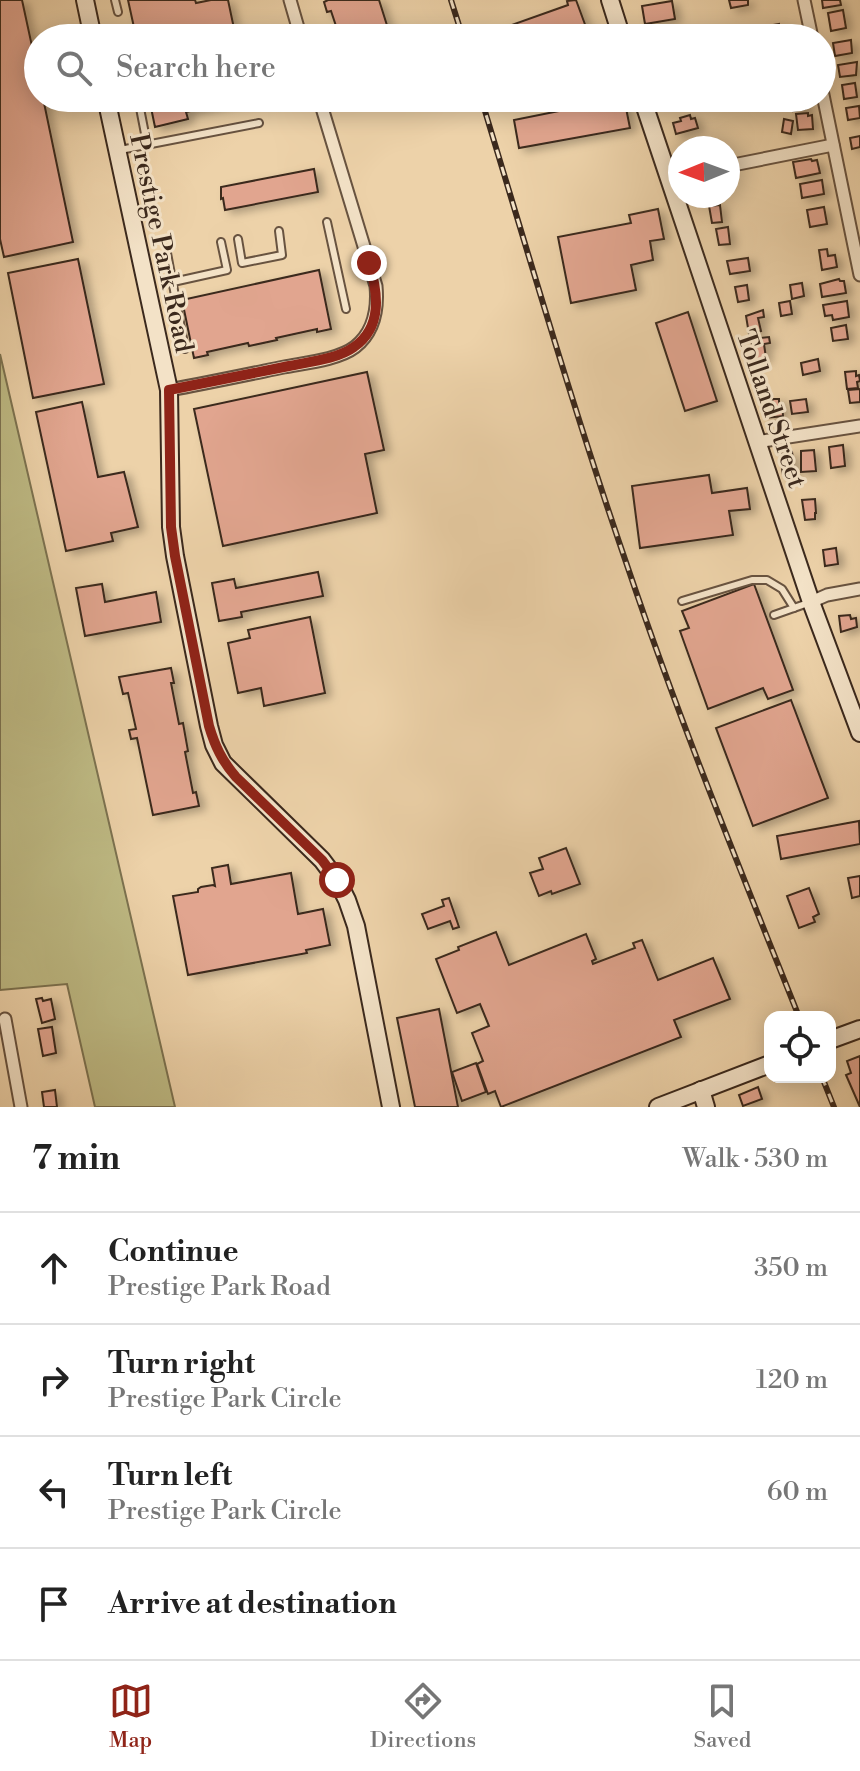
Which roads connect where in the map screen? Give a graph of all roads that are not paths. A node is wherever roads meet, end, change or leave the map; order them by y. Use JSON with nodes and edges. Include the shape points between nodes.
{"nodes":[{"id":1,"x":85,"y":0,"type":"edge"},
{"id":2,"x":115,"y":0,"type":"edge"},
{"id":3,"x":290,"y":0,"type":"edge"},
{"id":4,"x":610,"y":0,"type":"edge"},
{"id":5,"x":804,"y":0,"type":"edge"},
{"id":6,"x":118,"y":12,"type":"dead end"},
{"id":7,"x":90,"y":24,"type":"edge"},
{"id":8,"x":297,"y":24,"type":"edge"},
{"id":9,"x":618,"y":24,"type":"edge"},
{"id":10,"x":809,"y":24,"type":"edge"},
{"id":11,"x":109,"y":112,"type":"edge"},
{"id":12,"x":141,"y":112,"type":"edge"},
{"id":13,"x":323,"y":112,"type":"edge"},
{"id":14,"x":648,"y":112,"type":"edge"},
{"id":15,"x":826,"y":112,"type":"edge"},
{"id":16,"x":259,"y":123,"type":"dead end"},
{"id":17,"x":147,"y":144,"type":"junction"},
{"id":18,"x":833,"y":145,"type":"junction"},
{"id":19,"x":117,"y":150,"type":"junction"},
{"id":20,"x":668,"y":162,"type":"edge"},
{"id":21,"x":740,"y":164,"type":"edge"},
{"id":22,"x":684,"y":208,"type":"edge"},
{"id":23,"x":327,"y":222,"type":"dead end"},
{"id":24,"x":279,"y":231,"type":"dead end"},
{"id":25,"x":856,"y":234,"type":"edge"},
{"id":26,"x":238,"y":239,"type":"dead end"},
{"id":27,"x":221,"y":242,"type":"dead end"},
{"id":28,"x":167,"y":253,"type":"dead end"},
{"id":29,"x":860,"y":275,"type":"edge"},
{"id":30,"x":173,"y":282,"type":"junction"},
{"id":31,"x":346,"y":309,"type":"dead end"},
{"id":32,"x":185,"y":349,"type":"dead end"},
{"id":33,"x":169,"y":390,"type":"junction"},
{"id":34,"x":860,"y":426,"type":"edge"},
{"id":35,"x":756,"y":442,"type":"junction"},
{"id":36,"x":860,"y":589,"type":"edge"},
{"id":37,"x":682,"y":601,"type":"dead end"},
{"id":38,"x":811,"y":602,"type":"junction"},
{"id":39,"x":794,"y":608,"type":"junction"},
{"id":40,"x":774,"y":615,"type":"dead end"},
{"id":41,"x":860,"y":733,"type":"edge"},
{"id":42,"x":5,"y":1019,"type":"dead end"},
{"id":43,"x":860,"y":1029,"type":"edge"},
{"id":44,"x":836,"y":1038,"type":"edge"},
{"id":45,"x":764,"y":1066,"type":"edge"},
{"id":46,"x":701,"y":1090,"type":"junction"},
{"id":47,"x":21,"y":1107,"type":"edge"},
{"id":48,"x":391,"y":1107,"type":"edge"},
{"id":49,"x":658,"y":1107,"type":"edge"},
{"id":50,"x":706,"y":1107,"type":"edge"}],
"edges":[{"from":1,"to":7,"type":"street"},
{"from":2,"to":6,"type":"lane"},
{"from":3,"to":8,"type":"street"},
{"from":4,"to":9,"type":"street"},
{"from":5,"to":10,"type":"street"},
{"from":11,"to":19,"type":"street","name":"Prestige Park Road"},
{"from":12,"to":17,"type":"lane"},
{"from":13,"to":33,"type":"street","via":[[376,286],[373,322],[353,348],[328,358]]},
{"from":14,"to":20,"type":"street","name":"Tolland Street"},
{"from":15,"to":18,"type":"street"},
{"from":16,"to":17,"type":"lane"},
{"from":17,"to":19,"type":"lane"},
{"from":18,"to":21,"type":"street"},
{"from":18,"to":25,"type":"street"},
{"from":19,"to":33,"type":"street","name":"Prestige Park Road"},
{"from":22,"to":35,"type":"street","name":"Tolland Street"},
{"from":23,"to":31,"type":"lane"},
{"from":24,"to":26,"type":"lane","via":[[282,255],[256,261],[242,263]]},
{"from":25,"to":29,"type":"street"},
{"from":27,"to":30,"type":"lane","via":[[227,270]]},
{"from":28,"to":30,"type":"lane"},
{"from":30,"to":32,"type":"lane"},
{"from":33,"to":48,"type":"street","name":"Prestige Park Road","via":[[171,527],[211,736],[223,763],[322,860],[347,900]]},
{"from":34,"to":35,"type":"street"},
{"from":35,"to":38,"type":"street","name":"Tolland Street"},
{"from":36,"to":38,"type":"street"},
{"from":37,"to":39,"type":"lane","via":[[767,580],[782,589]]},
{"from":38,"to":39,"type":"lane"},
{"from":38,"to":41,"type":"street","name":"Tolland Street"},
{"from":39,"to":40,"type":"lane"},
{"from":42,"to":47,"type":"street"},
{"from":43,"to":44,"type":"street"},
{"from":45,"to":46,"type":"street"},
{"from":46,"to":49,"type":"street"},
{"from":46,"to":50,"type":"street"}]}
